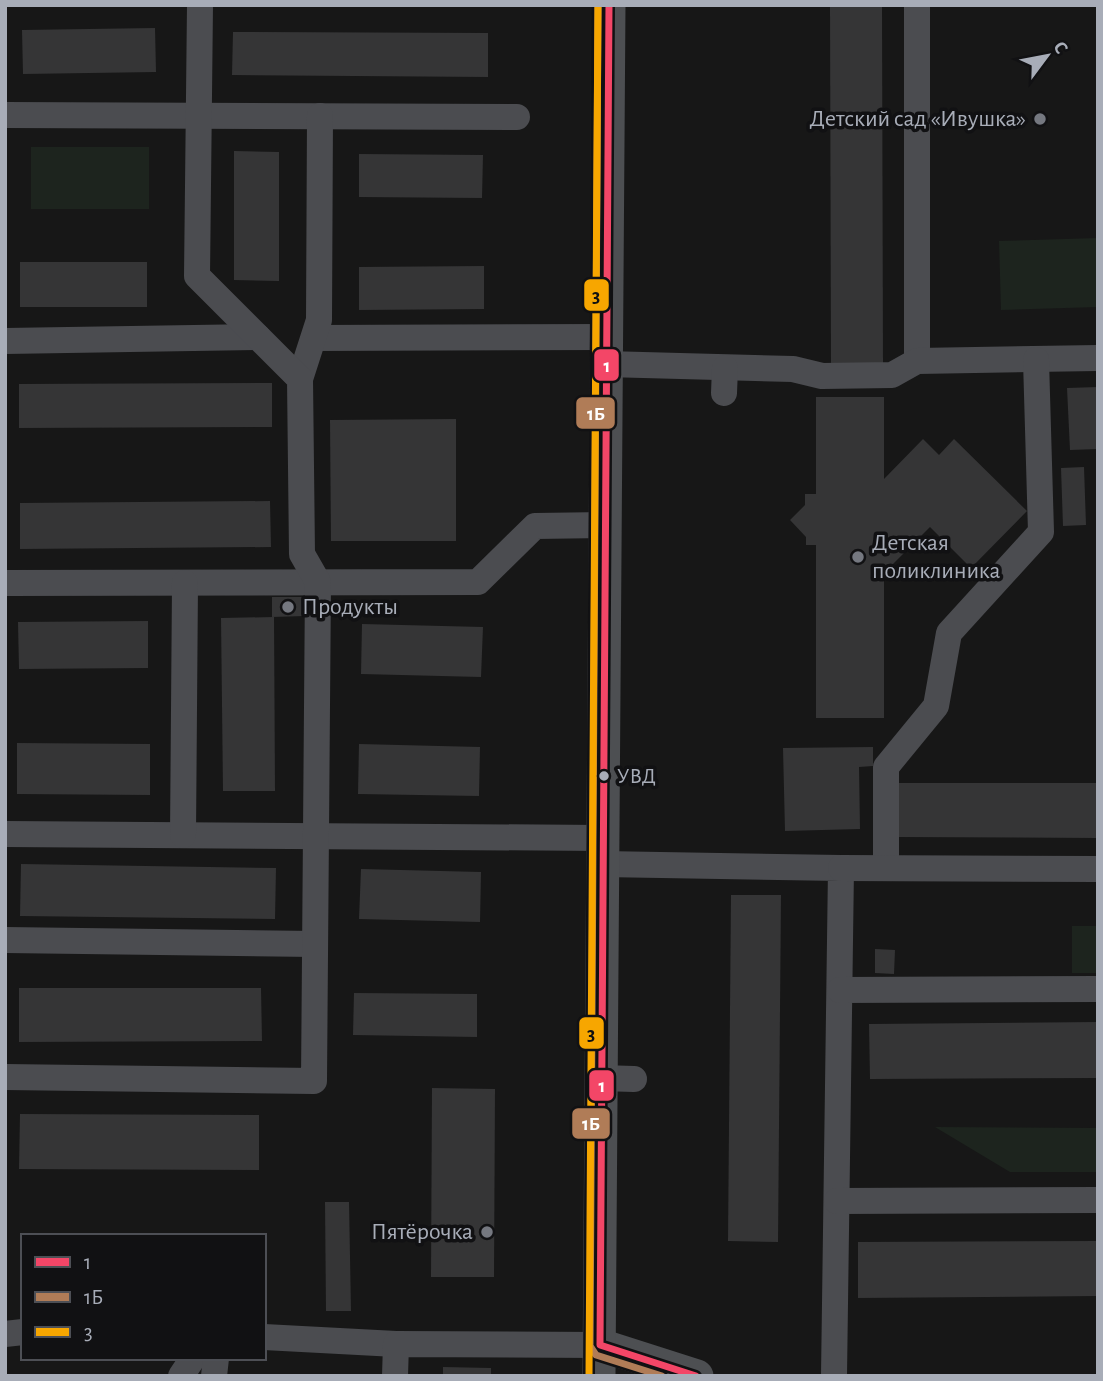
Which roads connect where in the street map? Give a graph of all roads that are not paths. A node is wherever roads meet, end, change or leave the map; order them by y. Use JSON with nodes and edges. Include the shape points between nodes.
{"nodes":[{"id":1,"x":200,"y":5,"type":"edge"},
{"id":2,"x":608,"y":5,"type":"edge"},
{"id":3,"x":917,"y":5,"type":"edge"},
{"id":4,"x":5,"y":115,"type":"edge"},
{"id":5,"x":199,"y":115,"type":"junction"},
{"id":6,"x":320,"y":116,"type":"junction"},
{"id":7,"x":517,"y":117,"type":"dead end"},
{"id":8,"x":258,"y":337,"type":"junction"},
{"id":9,"x":314,"y":338,"type":"junction"},
{"id":10,"x":5,"y":341,"type":"edge"},
{"id":11,"x":606,"y":351,"type":"junction"},
{"id":12,"x":1098,"y":358,"type":"edge"},
{"id":13,"x":1036,"y":360,"type":"junction"},
{"id":14,"x":917,"y":361,"type":"junction"},
{"id":15,"x":300,"y":380,"type":"junction"},
{"id":16,"x":605,"y":525,"type":"junction"},
{"id":17,"x":318,"y":582,"type":"junction"},
{"id":18,"x":5,"y":583,"type":"edge"},
{"id":19,"x":186,"y":583,"type":"junction"},
{"id":20,"x":5,"y":834,"type":"edge"},
{"id":21,"x":183,"y":835,"type":"junction"},
{"id":22,"x":316,"y":836,"type":"junction"},
{"id":23,"x":602,"y":851,"type":"junction"},
{"id":24,"x":841,"y":867,"type":"junction"},
{"id":25,"x":886,"y":867,"type":"junction"},
{"id":26,"x":1098,"y":869,"type":"edge"},
{"id":27,"x":5,"y":940,"type":"edge"},
{"id":28,"x":316,"y":944,"type":"junction"},
{"id":29,"x":1098,"y":989,"type":"edge"},
{"id":30,"x":839,"y":990,"type":"junction"},
{"id":31,"x":5,"y":1077,"type":"edge"},
{"id":32,"x":601,"y":1078,"type":"junction"},
{"id":33,"x":634,"y":1079,"type":"dead end"},
{"id":34,"x":1098,"y":1200,"type":"edge"},
{"id":35,"x":837,"y":1201,"type":"junction"},
{"id":36,"x":266,"y":1337,"type":"edge"},
{"id":37,"x":396,"y":1344,"type":"junction"},
{"id":38,"x":192,"y":1360,"type":"edge"},
{"id":39,"x":599,"y":1360,"type":"edge"},
{"id":40,"x":181,"y":1376,"type":"edge"},
{"id":41,"x":396,"y":1376,"type":"edge"},
{"id":42,"x":696,"y":1376,"type":"edge"},
{"id":43,"x":834,"y":1376,"type":"edge"}],
"edges":[{"from":1,"to":5,"type":"lane"},
{"from":2,"to":11,"type":"main road"},
{"from":3,"to":14,"type":"lane"},
{"from":4,"to":5,"type":"lane"},
{"from":5,"to":6,"type":"lane"},
{"from":5,"to":8,"type":"lane","via":[[197,276]]},
{"from":6,"to":7,"type":"lane"},
{"from":6,"to":9,"type":"lane","via":[[320,320]]},
{"from":8,"to":10,"type":"lane"},
{"from":8,"to":15,"type":"lane"},
{"from":9,"to":11,"type":"lane"},
{"from":9,"to":15,"type":"lane"},
{"from":11,"to":14,"type":"lane","via":[[724,380],[793,369],[822,376],[892,376]]},
{"from":11,"to":16,"type":"main road"},
{"from":12,"to":13,"type":"lane"},
{"from":13,"to":14,"type":"lane"},
{"from":13,"to":25,"type":"lane","via":[[1041,531],[949,633],[936,706],[886,767]]},
{"from":15,"to":17,"type":"lane","via":[[302,554]]},
{"from":16,"to":17,"type":"lane","via":[[535,526],[478,582]]},
{"from":16,"to":23,"type":"main road"},
{"from":17,"to":19,"type":"lane"},
{"from":17,"to":22,"type":"lane"},
{"from":18,"to":19,"type":"lane"},
{"from":19,"to":21,"type":"lane"},
{"from":20,"to":21,"type":"lane"},
{"from":21,"to":22,"type":"lane"},
{"from":22,"to":23,"type":"lane"},
{"from":22,"to":28,"type":"lane"},
{"from":23,"to":24,"type":"lane"},
{"from":23,"to":32,"type":"main road"},
{"from":24,"to":25,"type":"lane"},
{"from":24,"to":30,"type":"lane"},
{"from":25,"to":26,"type":"lane"},
{"from":27,"to":28,"type":"lane"},
{"from":28,"to":31,"type":"lane","via":[[314,1081]]},
{"from":29,"to":30,"type":"lane"},
{"from":30,"to":35,"type":"lane"},
{"from":32,"to":33,"type":"lane"},
{"from":32,"to":39,"type":"main road"},
{"from":34,"to":35,"type":"lane"},
{"from":35,"to":43,"type":"lane"},
{"from":36,"to":37,"type":"lane"},
{"from":37,"to":39,"type":"lane"},
{"from":37,"to":41,"type":"lane"},
{"from":38,"to":40,"type":"lane"},
{"from":39,"to":42,"type":"main road"}]}
